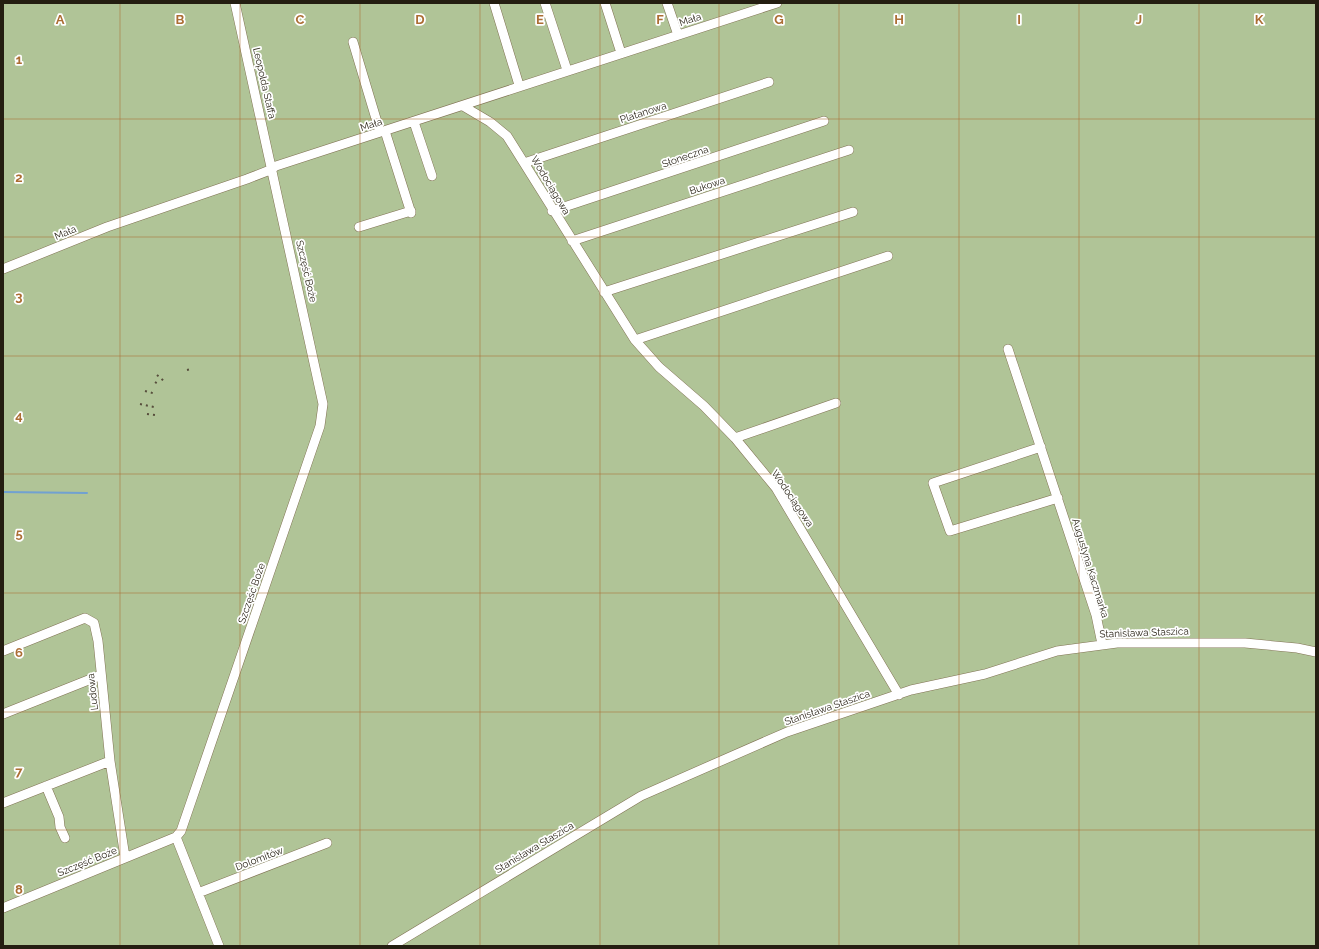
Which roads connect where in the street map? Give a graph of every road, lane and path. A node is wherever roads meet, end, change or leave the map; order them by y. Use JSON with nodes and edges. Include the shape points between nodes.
{"nodes":[{"id":1,"x":235,"y":3,"type":"edge"},
{"id":2,"x":494,"y":3,"type":"edge"},
{"id":3,"x":545,"y":3,"type":"edge"},
{"id":4,"x":605,"y":3,"type":"edge"},
{"id":5,"x":667,"y":3,"type":"edge"},
{"id":6,"x":777,"y":3,"type":"edge"},
{"id":7,"x":749,"y":7,"type":"edge"},
{"id":8,"x":678,"y":35,"type":"junction"},
{"id":9,"x":353,"y":42,"type":"dead end"},
{"id":10,"x":621,"y":53,"type":"junction"},
{"id":11,"x":567,"y":70,"type":"junction"},
{"id":12,"x":769,"y":82,"type":"dead end"},
{"id":13,"x":519,"y":85,"type":"junction"},
{"id":14,"x":463,"y":106,"type":"junction"},
{"id":15,"x":414,"y":122,"type":"junction"},
{"id":16,"x":824,"y":122,"type":"dead end"},
{"id":17,"x":382,"y":132,"type":"junction"},
{"id":18,"x":849,"y":150,"type":"dead end"},
{"id":19,"x":524,"y":163,"type":"junction"},
{"id":20,"x":272,"y":169,"type":"junction"},
{"id":21,"x":432,"y":176,"type":"dead end"},
{"id":22,"x":552,"y":211,"type":"junction"},
{"id":23,"x":853,"y":212,"type":"dead end"},
{"id":24,"x":359,"y":227,"type":"dead end"},
{"id":25,"x":572,"y":241,"type":"junction"},
{"id":26,"x":888,"y":256,"type":"dead end"},
{"id":27,"x":4,"y":269,"type":"edge"},
{"id":28,"x":604,"y":292,"type":"junction"},
{"id":29,"x":635,"y":340,"type":"junction"},
{"id":30,"x":1008,"y":349,"type":"dead end"},
{"id":31,"x":836,"y":403,"type":"dead end"},
{"id":32,"x":735,"y":438,"type":"junction"},
{"id":33,"x":1041,"y":447,"type":"junction"},
{"id":34,"x":1058,"y":498,"type":"junction"},
{"id":35,"x":1102,"y":644,"type":"junction"},
{"id":36,"x":3,"y":651,"type":"edge"},
{"id":37,"x":1316,"y":652,"type":"edge"},
{"id":38,"x":101,"y":675,"type":"junction"},
{"id":39,"x":899,"y":694,"type":"junction"},
{"id":40,"x":3,"y":714,"type":"edge"},
{"id":41,"x":110,"y":761,"type":"junction"},
{"id":42,"x":46,"y":786,"type":"junction"},
{"id":43,"x":3,"y":803,"type":"edge"},
{"id":44,"x":176,"y":837,"type":"junction"},
{"id":45,"x":64,"y":838,"type":"dead end"},
{"id":46,"x":328,"y":843,"type":"dead end"},
{"id":47,"x":125,"y":858,"type":"junction"},
{"id":48,"x":198,"y":893,"type":"junction"},
{"id":49,"x":3,"y":908,"type":"edge"},
{"id":50,"x":219,"y":946,"type":"edge"},
{"id":51,"x":392,"y":946,"type":"edge"}],
"edges":[{"from":1,"to":20,"type":"street","name":"Leopolda Staffa"},
{"from":2,"to":13,"type":"street"},
{"from":3,"to":11,"type":"street"},
{"from":4,"to":10,"type":"street"},
{"from":5,"to":8,"type":"street"},
{"from":6,"to":7,"type":"street","name":"Mała"},
{"from":7,"to":8,"type":"street","name":"Mała"},
{"from":8,"to":10,"type":"street","name":"Mała"},
{"from":9,"to":17,"type":"street"},
{"from":10,"to":11,"type":"street","name":"Mała"},
{"from":11,"to":13,"type":"street","name":"Mała"},
{"from":12,"to":19,"type":"street","name":"Platanowa"},
{"from":13,"to":14,"type":"street","name":"Mała"},
{"from":14,"to":15,"type":"street","name":"Mała"},
{"from":14,"to":19,"type":"street","name":"Wodociągowa","via":[[507,136]]},
{"from":15,"to":17,"type":"street","name":"Mała"},
{"from":15,"to":21,"type":"street"},
{"from":16,"to":22,"type":"street","name":"Słoneczna"},
{"from":17,"to":20,"type":"street","name":"Mała"},
{"from":17,"to":24,"type":"street","via":[[411,212]]},
{"from":18,"to":25,"type":"street","name":"Bukowa"},
{"from":19,"to":22,"type":"street","name":"Wodociągowa"},
{"from":20,"to":27,"type":"street","name":"Mała","via":[[107,226]]},
{"from":20,"to":44,"type":"street","name":"Szczęść Boże","via":[[320,389],[322,416],[181,831]]},
{"from":22,"to":25,"type":"street","name":"Wodociągowa"},
{"from":23,"to":28,"type":"street"},
{"from":25,"to":28,"type":"street","name":"Wodociągowa"},
{"from":26,"to":29,"type":"street"},
{"from":28,"to":29,"type":"street","name":"Wodociągowa"},
{"from":29,"to":32,"type":"street","name":"Wodociągowa","via":[[659,367],[704,406]]},
{"from":30,"to":33,"type":"street","name":"Augustyna Kaczmarka"},
{"from":31,"to":32,"type":"street"},
{"from":32,"to":39,"type":"street","name":"Wodociągowa","via":[[776,488]]},
{"from":33,"to":34,"type":"street","name":"Augustyna Kaczmarka"},
{"from":33,"to":34,"type":"street","via":[[933,482],[950,531]]},
{"from":34,"to":35,"type":"street","name":"Augustyna Kaczmarka","via":[[1096,615]]},
{"from":35,"to":37,"type":"street","name":"Stanisława Staszica","via":[[1245,643]]},
{"from":35,"to":39,"type":"street","name":"Stanisława Staszica","via":[[1057,651],[984,674]]},
{"from":36,"to":38,"type":"street","name":"Ludowa","via":[[85,618],[94,623]]},
{"from":38,"to":40,"type":"street"},
{"from":38,"to":41,"type":"street","name":"Ludowa"},
{"from":39,"to":51,"type":"street","name":"Stanisława Staszica","via":[[787,732],[641,796]]},
{"from":41,"to":42,"type":"street"},
{"from":41,"to":47,"type":"street","name":"Ludowa"},
{"from":42,"to":43,"type":"street"},
{"from":42,"to":45,"type":"street","via":[[59,817]]},
{"from":44,"to":47,"type":"street","name":"Szczęść Boże"},
{"from":44,"to":48,"type":"street"},
{"from":46,"to":48,"type":"street","name":"Dolomitów"},
{"from":47,"to":49,"type":"street","name":"Szczęść Boże"},
{"from":48,"to":50,"type":"street"}]}
